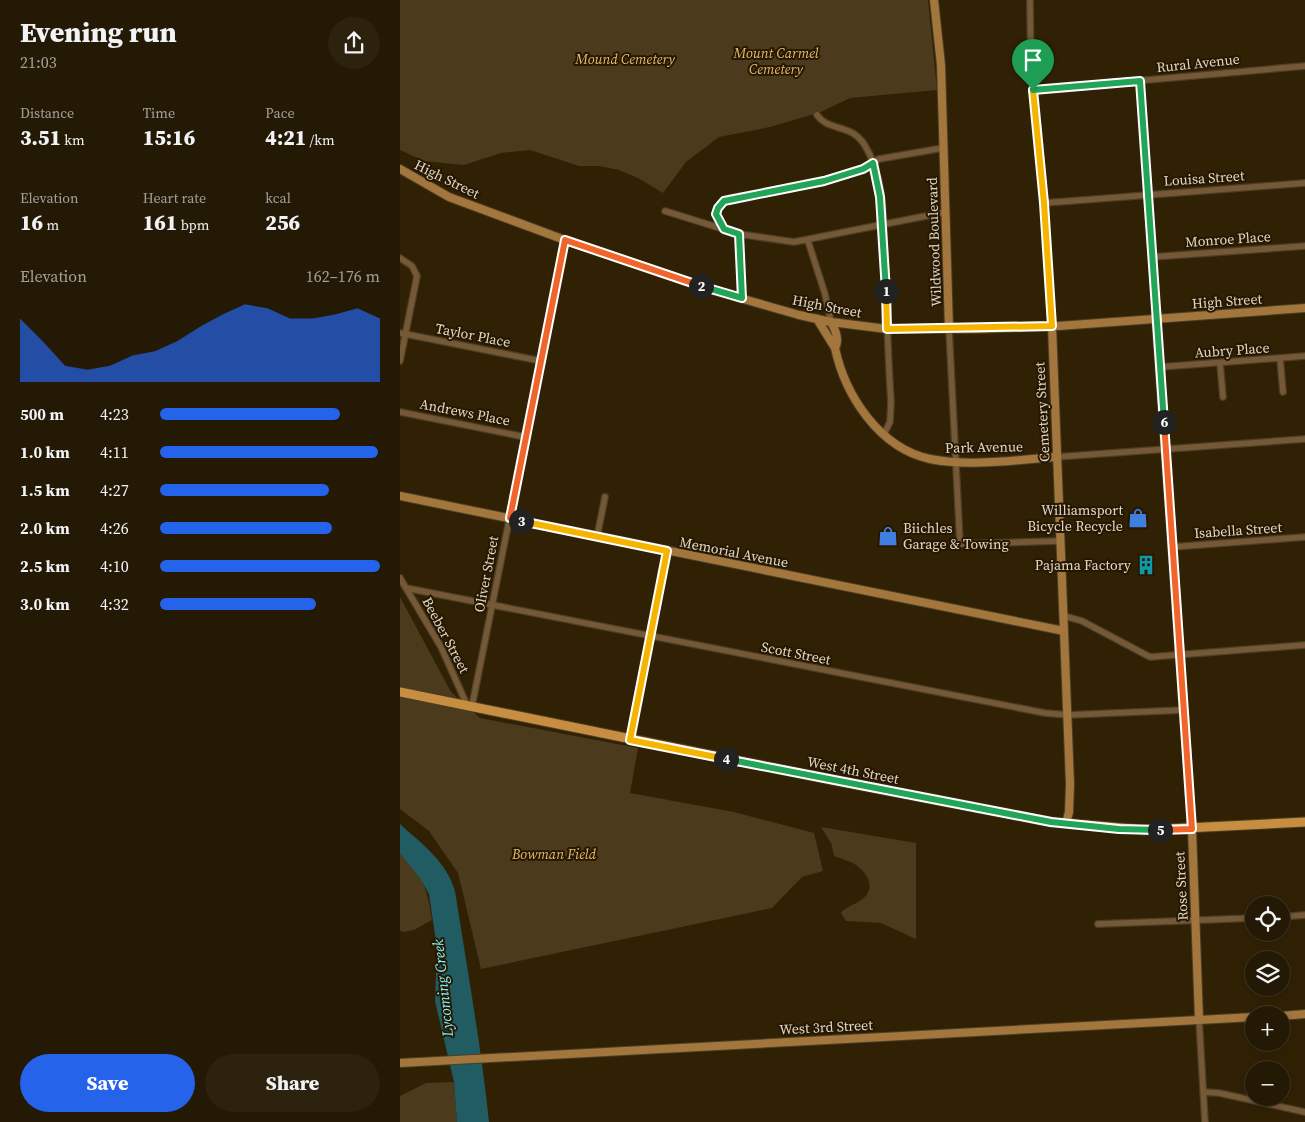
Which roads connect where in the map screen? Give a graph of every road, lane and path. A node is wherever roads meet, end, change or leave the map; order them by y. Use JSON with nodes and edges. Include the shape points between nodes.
{"nodes":[{"id":1,"x":934,"y":0,"type":"edge"},
{"id":2,"x":1030,"y":0,"type":"edge"},
{"id":3,"x":1305,"y":66,"type":"edge"},
{"id":4,"x":1140,"y":81,"type":"junction"},
{"id":5,"x":1033,"y":90,"type":"junction"},
{"id":6,"x":817,"y":115,"type":"dead end"},
{"id":7,"x":943,"y":148,"type":"junction"},
{"id":8,"x":873,"y":163,"type":"junction"},
{"id":9,"x":400,"y":169,"type":"edge"},
{"id":10,"x":1305,"y":183,"type":"edge"},
{"id":11,"x":1148,"y":195,"type":"junction"},
{"id":12,"x":1044,"y":203,"type":"junction"},
{"id":13,"x":665,"y":211,"type":"dead end"},
{"id":14,"x":946,"y":212,"type":"junction"},
{"id":15,"x":882,"y":225,"type":"junction"},
{"id":16,"x":724,"y":229,"type":"junction"},
{"id":17,"x":739,"y":234,"type":"junction"},
{"id":18,"x":565,"y":240,"type":"junction"},
{"id":19,"x":808,"y":240,"type":"junction"},
{"id":20,"x":1305,"y":246,"type":"edge"},
{"id":21,"x":1152,"y":257,"type":"junction"},
{"id":22,"x":400,"y":258,"type":"edge"},
{"id":23,"x":742,"y":298,"type":"junction"},
{"id":24,"x":1305,"y":308,"type":"edge"},
{"id":25,"x":1156,"y":318,"type":"junction"},
{"id":26,"x":817,"y":319,"type":"junction"},
{"id":27,"x":831,"y":322,"type":"junction"},
{"id":28,"x":1052,"y":326,"type":"junction"},
{"id":29,"x":887,"y":329,"type":"junction"},
{"id":30,"x":949,"y":329,"type":"junction"},
{"id":31,"x":403,"y":334,"type":"edge"},
{"id":32,"x":836,"y":348,"type":"junction"},
{"id":33,"x":1305,"y":356,"type":"edge"},
{"id":34,"x":1280,"y":358,"type":"junction"},
{"id":35,"x":400,"y":361,"type":"edge"},
{"id":36,"x":541,"y":361,"type":"junction"},
{"id":37,"x":1220,"y":363,"type":"junction"},
{"id":38,"x":1160,"y":367,"type":"junction"},
{"id":39,"x":1282,"y":392,"type":"dead end"},
{"id":40,"x":1223,"y":397,"type":"dead end"},
{"id":41,"x":400,"y":412,"type":"edge"},
{"id":42,"x":884,"y":434,"type":"junction"},
{"id":43,"x":525,"y":437,"type":"junction"},
{"id":44,"x":1305,"y":439,"type":"edge"},
{"id":45,"x":1166,"y":449,"type":"junction"},
{"id":46,"x":1056,"y":457,"type":"junction"},
{"id":47,"x":956,"y":462,"type":"junction"},
{"id":48,"x":400,"y":496,"type":"edge"},
{"id":49,"x":605,"y":497,"type":"dead end"},
{"id":50,"x":510,"y":518,"type":"junction"},
{"id":51,"x":597,"y":537,"type":"junction"},
{"id":52,"x":1305,"y":537,"type":"edge"},
{"id":53,"x":1060,"y":541,"type":"junction"},
{"id":54,"x":1172,"y":547,"type":"junction"},
{"id":55,"x":667,"y":551,"type":"junction"},
{"id":56,"x":400,"y":578,"type":"edge"},
{"id":57,"x":406,"y":588,"type":"junction"},
{"id":58,"x":493,"y":604,"type":"junction"},
{"id":59,"x":1064,"y":616,"type":"junction"},
{"id":60,"x":1064,"y":631,"type":"junction"},
{"id":61,"x":650,"y":636,"type":"junction"},
{"id":62,"x":1305,"y":645,"type":"edge"},
{"id":63,"x":1180,"y":654,"type":"junction"},
{"id":64,"x":400,"y":692,"type":"edge"},
{"id":65,"x":470,"y":706,"type":"junction"},
{"id":66,"x":1184,"y":710,"type":"junction"},
{"id":67,"x":1068,"y":715,"type":"junction"},
{"id":68,"x":630,"y":740,"type":"junction"},
{"id":69,"x":1305,"y":822,"type":"edge"},
{"id":70,"x":1066,"y":824,"type":"junction"},
{"id":71,"x":1192,"y":829,"type":"junction"},
{"id":72,"x":1290,"y":916,"type":"edge"},
{"id":73,"x":1305,"y":916,"type":"edge"},
{"id":74,"x":1245,"y":918,"type":"edge"},
{"id":75,"x":1195,"y":920,"type":"junction"},
{"id":76,"x":1098,"y":924,"type":"dead end"},
{"id":77,"x":1305,"y":1014,"type":"edge"},
{"id":78,"x":1290,"y":1015,"type":"edge"},
{"id":79,"x":1245,"y":1017,"type":"edge"},
{"id":80,"x":1199,"y":1020,"type":"junction"},
{"id":81,"x":400,"y":1063,"type":"edge"},
{"id":82,"x":1203,"y":1092,"type":"junction"},
{"id":83,"x":1305,"y":1112,"type":"edge"},
{"id":84,"x":1205,"y":1122,"type":"edge"}],
"edges":[{"from":1,"to":7,"type":"street","name":"Wildwood Boulevard","via":[[941,65]]},
{"from":2,"to":5,"type":"street","name":"Cemetery Street"},
{"from":3,"to":4,"type":"street","name":"Rural Avenue"},
{"from":4,"to":5,"type":"street","name":"Rural Avenue"},
{"from":4,"to":11,"type":"street","name":"Rose Street"},
{"from":5,"to":12,"type":"street","name":"Cemetery Street"},
{"from":6,"to":8,"type":"street","via":[[824,123],[854,133],[864,144]]},
{"from":7,"to":8,"type":"street","via":[[889,157]]},
{"from":7,"to":14,"type":"street","name":"Wildwood Boulevard"},
{"from":8,"to":15,"type":"street"},
{"from":8,"to":16,"type":"street","via":[[824,181],[731,198],[716,212]]},
{"from":9,"to":18,"type":"street","name":"High Street","via":[[449,197]]},
{"from":10,"to":11,"type":"street","name":"Louisa Street"},
{"from":11,"to":12,"type":"street","name":"Louisa Street"},
{"from":11,"to":21,"type":"street","name":"Rose Street"},
{"from":12,"to":28,"type":"street","name":"Cemetery Street"},
{"from":13,"to":16,"type":"street"},
{"from":14,"to":15,"type":"street"},
{"from":14,"to":30,"type":"street","name":"Wildwood Boulevard"},
{"from":15,"to":19,"type":"street"},
{"from":15,"to":29,"type":"street"},
{"from":16,"to":17,"type":"street"},
{"from":17,"to":19,"type":"street","via":[[779,241]]},
{"from":17,"to":23,"type":"street"},
{"from":18,"to":23,"type":"street","name":"High Street"},
{"from":18,"to":36,"type":"street","name":"Oliver Street"},
{"from":19,"to":27,"type":"street","name":"Park Avenue"},
{"from":20,"to":21,"type":"street","name":"Monroe Place"},
{"from":21,"to":25,"type":"street","name":"Rose Street"},
{"from":22,"to":31,"type":"street","via":[[414,268],[416,282]]},
{"from":23,"to":26,"type":"street","name":"High Street"},
{"from":24,"to":25,"type":"street","name":"High Street"},
{"from":25,"to":28,"type":"street","name":"High Street"},
{"from":25,"to":38,"type":"street","name":"Rose Street"},
{"from":26,"to":27,"type":"street","name":"High Street"},
{"from":26,"to":32,"type":"street"},
{"from":27,"to":29,"type":"street","name":"High Street"},
{"from":27,"to":32,"type":"street","name":"Park Avenue","via":[[838,344]]},
{"from":28,"to":30,"type":"street","name":"High Street"},
{"from":28,"to":46,"type":"street","name":"Cemetery Street"},
{"from":29,"to":30,"type":"street","name":"High Street"},
{"from":29,"to":42,"type":"street","via":[[892,410]]},
{"from":30,"to":47,"type":"street","name":"Wildwood Boulevard"},
{"from":31,"to":35,"type":"street"},
{"from":31,"to":36,"type":"street","name":"Taylor Place"},
{"from":32,"to":42,"type":"street","name":"Park Avenue","via":[[841,371],[853,397]]},
{"from":33,"to":34,"type":"street","name":"Aubry Place"},
{"from":34,"to":37,"type":"street","name":"Aubry Place"},
{"from":34,"to":39,"type":"street"},
{"from":36,"to":43,"type":"street","name":"Oliver Street"},
{"from":37,"to":38,"type":"street","name":"Aubry Place"},
{"from":37,"to":40,"type":"street"},
{"from":38,"to":45,"type":"street","name":"Rose Street"},
{"from":41,"to":43,"type":"street","name":"Andrews Place"},
{"from":42,"to":47,"type":"street","name":"Park Avenue","via":[[913,453]]},
{"from":43,"to":50,"type":"street","name":"Oliver Street"},
{"from":44,"to":45,"type":"street","name":"Park Avenue"},
{"from":45,"to":46,"type":"street","name":"Park Avenue"},
{"from":45,"to":54,"type":"street","name":"Rose Street"},
{"from":46,"to":47,"type":"street","name":"Park Avenue"},
{"from":46,"to":53,"type":"street","name":"Cemetery Street"},
{"from":47,"to":53,"type":"street","name":"Wildwood Boulevard","via":[[960,544]]},
{"from":48,"to":50,"type":"street","name":"Memorial Avenue"},
{"from":49,"to":51,"type":"street"},
{"from":50,"to":51,"type":"street","name":"Memorial Avenue"},
{"from":50,"to":58,"type":"street","name":"Oliver Street"},
{"from":51,"to":55,"type":"street","name":"Memorial Avenue"},
{"from":52,"to":54,"type":"street","name":"Isabella Street"},
{"from":53,"to":59,"type":"street","name":"Cemetery Street"},
{"from":54,"to":63,"type":"street","name":"Rose Street"},
{"from":55,"to":60,"type":"street","name":"Memorial Avenue"},
{"from":55,"to":61,"type":"street"},
{"from":56,"to":57,"type":"street","name":"Beeber Street"},
{"from":57,"to":58,"type":"street","name":"Scott Street"},
{"from":57,"to":65,"type":"street","name":"Beeber Street"},
{"from":58,"to":61,"type":"street","name":"Scott Street"},
{"from":58,"to":65,"type":"street","name":"Oliver Street"},
{"from":59,"to":60,"type":"street","name":"Cemetery Street"},
{"from":59,"to":63,"type":"street","via":[[1150,656]]},
{"from":60,"to":67,"type":"street","name":"Cemetery Street"},
{"from":61,"to":67,"type":"street","name":"Scott Street","via":[[983,702]]},
{"from":61,"to":68,"type":"street"},
{"from":62,"to":63,"type":"street"},
{"from":63,"to":66,"type":"street","name":"Rose Street"},
{"from":64,"to":65,"type":"main road","name":"West 4th Street"},
{"from":65,"to":68,"type":"main road","name":"West 4th Street"},
{"from":66,"to":67,"type":"street","name":"Scott Street"},
{"from":66,"to":71,"type":"street","name":"Rose Street"},
{"from":67,"to":70,"type":"street","name":"Cemetery Street","via":[[1070,801]]},
{"from":68,"to":70,"type":"main road","name":"West 4th Street"},
{"from":69,"to":71,"type":"main road","name":"West 4th Street"},
{"from":70,"to":71,"type":"main road","name":"West 4th Street","via":[[1145,830]]},
{"from":71,"to":75,"type":"street","name":"Rose Street"},
{"from":72,"to":73,"type":"street"},
{"from":74,"to":75,"type":"street"},
{"from":75,"to":76,"type":"street"},
{"from":75,"to":80,"type":"street","name":"Rose Street"},
{"from":77,"to":78,"type":"street"},
{"from":79,"to":80,"type":"street","name":"West 3rd Street"},
{"from":80,"to":81,"type":"street","name":"West 3rd Street"},
{"from":80,"to":82,"type":"street","name":"Rose Street"},
{"from":82,"to":83,"type":"street","via":[[1219,1092]]},
{"from":82,"to":84,"type":"street","name":"Rose Street"}]}
